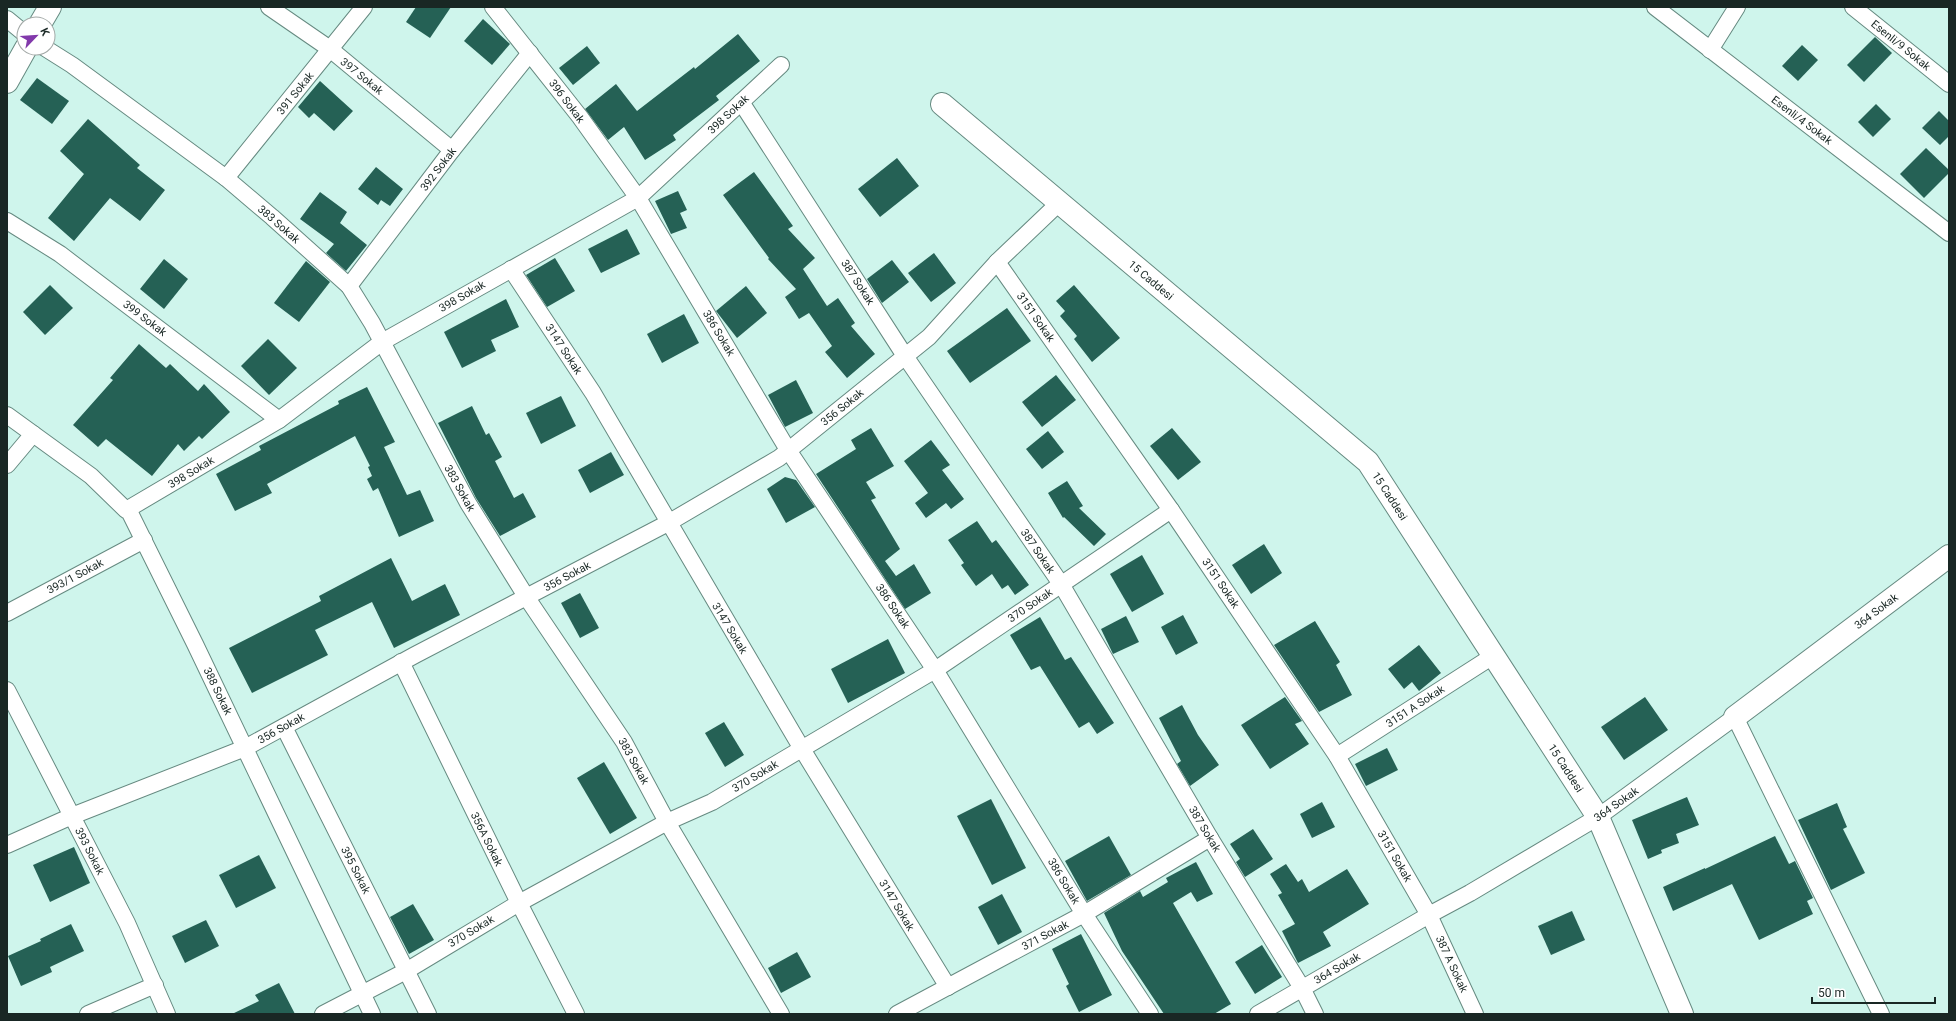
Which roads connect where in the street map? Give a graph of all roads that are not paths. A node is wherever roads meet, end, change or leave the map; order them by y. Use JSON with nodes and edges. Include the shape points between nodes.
{"nodes":[{"id":1,"x":50,"y":7,"type":"edge"},
{"id":2,"x":268,"y":7,"type":"edge"},
{"id":3,"x":364,"y":7,"type":"edge"},
{"id":4,"x":493,"y":7,"type":"edge"},
{"id":5,"x":1655,"y":7,"type":"edge"},
{"id":6,"x":1737,"y":7,"type":"edge"},
{"id":7,"x":1853,"y":7,"type":"edge"},
{"id":8,"x":45,"y":16,"type":"edge"},
{"id":9,"x":7,"y":19,"type":"edge"},
{"id":10,"x":16,"y":26,"type":"edge"},
{"id":11,"x":330,"y":49,"type":"junction"},
{"id":12,"x":1710,"y":50,"type":"junction"},
{"id":13,"x":530,"y":53,"type":"junction"},
{"id":14,"x":22,"y":56,"type":"edge"},
{"id":15,"x":56,"y":56,"type":"edge"},
{"id":16,"x":781,"y":65,"type":"dead end"},
{"id":17,"x":7,"y":82,"type":"edge"},
{"id":18,"x":1949,"y":84,"type":"edge"},
{"id":19,"x":741,"y":102,"type":"junction"},
{"id":20,"x":942,"y":104,"type":"dead end"},
{"id":21,"x":452,"y":150,"type":"junction"},
{"id":22,"x":226,"y":178,"type":"junction"},
{"id":23,"x":638,"y":198,"type":"junction"},
{"id":24,"x":1059,"y":203,"type":"junction"},
{"id":25,"x":7,"y":220,"type":"edge"},
{"id":26,"x":1949,"y":233,"type":"edge"},
{"id":27,"x":997,"y":262,"type":"junction"},
{"id":28,"x":511,"y":269,"type":"junction"},
{"id":29,"x":349,"y":286,"type":"junction"},
{"id":30,"x":382,"y":342,"type":"junction"},
{"id":31,"x":905,"y":356,"type":"junction"},
{"id":32,"x":7,"y":415,"type":"edge"},
{"id":33,"x":279,"y":420,"type":"junction"},
{"id":34,"x":32,"y":434,"type":"junction"},
{"id":35,"x":788,"y":450,"type":"junction"},
{"id":36,"x":7,"y":466,"type":"edge"},
{"id":37,"x":128,"y":509,"type":"junction"},
{"id":38,"x":1171,"y":510,"type":"junction"},
{"id":39,"x":668,"y":523,"type":"junction"},
{"id":40,"x":144,"y":540,"type":"junction"},
{"id":41,"x":1949,"y":556,"type":"edge"},
{"id":42,"x":1061,"y":584,"type":"junction"},
{"id":43,"x":527,"y":598,"type":"junction"},
{"id":44,"x":7,"y":613,"type":"edge"},
{"id":45,"x":1493,"y":656,"type":"junction"},
{"id":46,"x":401,"y":662,"type":"junction"},
{"id":47,"x":935,"y":670,"type":"junction"},
{"id":48,"x":7,"y":690,"type":"edge"},
{"id":49,"x":1735,"y":717,"type":"junction"},
{"id":50,"x":284,"y":727,"type":"junction"},
{"id":51,"x":245,"y":748,"type":"junction"},
{"id":52,"x":802,"y":748,"type":"junction"},
{"id":53,"x":1338,"y":756,"type":"junction"},
{"id":54,"x":72,"y":816,"type":"junction"},
{"id":55,"x":1598,"y":817,"type":"junction"},
{"id":56,"x":667,"y":822,"type":"junction"},
{"id":57,"x":1210,"y":838,"type":"junction"},
{"id":58,"x":7,"y":845,"type":"edge"},
{"id":59,"x":519,"y":903,"type":"junction"},
{"id":60,"x":1084,"y":914,"type":"junction"},
{"id":61,"x":1429,"y":915,"type":"junction"},
{"id":62,"x":406,"y":971,"type":"junction"},
{"id":63,"x":154,"y":985,"type":"junction"},
{"id":64,"x":948,"y":987,"type":"junction"},
{"id":65,"x":1302,"y":988,"type":"junction"},
{"id":66,"x":362,"y":994,"type":"junction"},
{"id":67,"x":88,"y":1014,"type":"edge"},
{"id":68,"x":167,"y":1014,"type":"edge"},
{"id":69,"x":323,"y":1014,"type":"edge"},
{"id":70,"x":372,"y":1014,"type":"edge"},
{"id":71,"x":428,"y":1014,"type":"edge"},
{"id":72,"x":576,"y":1014,"type":"edge"},
{"id":73,"x":781,"y":1014,"type":"edge"},
{"id":74,"x":897,"y":1014,"type":"edge"},
{"id":75,"x":1150,"y":1014,"type":"edge"},
{"id":76,"x":1258,"y":1014,"type":"edge"},
{"id":77,"x":1315,"y":1014,"type":"edge"},
{"id":78,"x":1476,"y":1014,"type":"edge"},
{"id":79,"x":1682,"y":1014,"type":"edge"},
{"id":80,"x":1880,"y":1014,"type":"edge"}],
"edges":[{"from":1,"to":8,"type":"street"},
{"from":2,"to":11,"type":"street","name":"397 Sokak"},
{"from":3,"to":11,"type":"street","name":"391 Sokak"},
{"from":4,"to":13,"type":"street","name":"396 Sokak"},
{"from":5,"to":12,"type":"street","name":"Esenli/4 Sokak"},
{"from":6,"to":12,"type":"street"},
{"from":7,"to":18,"type":"street","name":"Esenli/9 Sokak"},
{"from":9,"to":10,"type":"street"},
{"from":11,"to":21,"type":"street","name":"397 Sokak"},
{"from":11,"to":22,"type":"street","name":"391 Sokak"},
{"from":12,"to":26,"type":"street","name":"Esenli/4 Sokak"},
{"from":13,"to":21,"type":"street","name":"392 Sokak"},
{"from":13,"to":23,"type":"street","name":"396 Sokak"},
{"from":14,"to":17,"type":"street"},
{"from":15,"to":22,"type":"street","name":"383 Sokak"},
{"from":16,"to":19,"type":"street","name":"398 Sokak"},
{"from":19,"to":23,"type":"street","name":"398 Sokak"},
{"from":19,"to":31,"type":"street","name":"387 Sokak"},
{"from":20,"to":24,"type":"street","name":"15 Caddesi"},
{"from":21,"to":29,"type":"street","name":"392 Sokak"},
{"from":22,"to":29,"type":"street","name":"383 Sokak"},
{"from":23,"to":28,"type":"street","name":"398 Sokak"},
{"from":23,"to":35,"type":"street","name":"386 Sokak"},
{"from":24,"to":27,"type":"street","name":"356 Sokak"},
{"from":24,"to":45,"type":"street","name":"15 Caddesi","via":[[1368,462]]},
{"from":25,"to":33,"type":"street","name":"399 Sokak","via":[[60,254]]},
{"from":27,"to":31,"type":"street","name":"356 Sokak","via":[[929,337]]},
{"from":27,"to":38,"type":"street","name":"3151 Sokak"},
{"from":28,"to":30,"type":"street","name":"398 Sokak"},
{"from":28,"to":39,"type":"street","name":"3147 Sokak","via":[[593,393]]},
{"from":29,"to":30,"type":"street","name":"383 Sokak"},
{"from":30,"to":33,"type":"street","name":"398 Sokak"},
{"from":30,"to":43,"type":"street","name":"383 Sokak","via":[[468,503]]},
{"from":31,"to":35,"type":"street","name":"356 Sokak"},
{"from":31,"to":42,"type":"street","name":"387 Sokak"},
{"from":32,"to":34,"type":"street","name":"388 Sokak"},
{"from":33,"to":37,"type":"street","name":"398 Sokak"},
{"from":34,"to":36,"type":"street"},
{"from":34,"to":37,"type":"street","name":"388 Sokak","via":[[91,476],[126,510]]},
{"from":35,"to":39,"type":"street","name":"356 Sokak","via":[[779,458]]},
{"from":35,"to":47,"type":"street","name":"386 Sokak"},
{"from":37,"to":40,"type":"street","name":"388 Sokak"},
{"from":38,"to":42,"type":"street","name":"370 Sokak"},
{"from":38,"to":53,"type":"street","name":"3151 Sokak"},
{"from":39,"to":43,"type":"street","name":"356 Sokak"},
{"from":39,"to":52,"type":"street","name":"3147 Sokak"},
{"from":40,"to":44,"type":"street","name":"393/1 Sokak"},
{"from":40,"to":51,"type":"street","name":"388 Sokak"},
{"from":41,"to":49,"type":"street","name":"364 Sokak"},
{"from":42,"to":47,"type":"street","name":"370 Sokak"},
{"from":42,"to":57,"type":"street","name":"387 Sokak"},
{"from":43,"to":46,"type":"street","name":"356 Sokak"},
{"from":43,"to":56,"type":"street","name":"383 Sokak","via":[[624,742]]},
{"from":45,"to":53,"type":"street","name":"3151 A Sokak"},
{"from":45,"to":55,"type":"street","name":"15 Caddesi"},
{"from":46,"to":50,"type":"street","name":"356 Sokak"},
{"from":46,"to":59,"type":"street","name":"356A Sokak"},
{"from":47,"to":52,"type":"street","name":"370 Sokak"},
{"from":47,"to":60,"type":"street","name":"386 Sokak"},
{"from":48,"to":54,"type":"street","name":"393 Sokak"},
{"from":49,"to":55,"type":"street","name":"364 Sokak"},
{"from":49,"to":80,"type":"street"},
{"from":50,"to":51,"type":"street","name":"356 Sokak"},
{"from":50,"to":62,"type":"street","name":"395 Sokak"},
{"from":51,"to":54,"type":"street","name":"356 Sokak"},
{"from":51,"to":66,"type":"street","name":"388 Sokak"},
{"from":52,"to":56,"type":"street","name":"370 Sokak","via":[[712,802]]},
{"from":52,"to":64,"type":"street","name":"3147 Sokak"},
{"from":53,"to":61,"type":"street","name":"3151 Sokak"},
{"from":54,"to":58,"type":"street","name":"356 Sokak"},
{"from":54,"to":63,"type":"street","name":"393 Sokak","via":[[128,923]]},
{"from":55,"to":61,"type":"street","name":"364 Sokak"},
{"from":55,"to":79,"type":"street","name":"15 Caddesi"},
{"from":56,"to":59,"type":"street","name":"370 Sokak"},
{"from":56,"to":73,"type":"street","name":"383 Sokak"},
{"from":57,"to":60,"type":"street","name":"371 Sokak"},
{"from":57,"to":65,"type":"street","name":"387 Sokak"},
{"from":59,"to":62,"type":"street","name":"370 Sokak"},
{"from":59,"to":72,"type":"street","name":"356A Sokak"},
{"from":60,"to":64,"type":"street","name":"371 Sokak"},
{"from":60,"to":75,"type":"street","name":"386 Sokak"},
{"from":61,"to":65,"type":"street","name":"364 Sokak"},
{"from":61,"to":78,"type":"street","name":"387 A Sokak"},
{"from":62,"to":66,"type":"street","name":"370 Sokak"},
{"from":62,"to":71,"type":"street","name":"395 Sokak"},
{"from":63,"to":67,"type":"street"},
{"from":63,"to":68,"type":"street","name":"393 Sokak"},
{"from":64,"to":74,"type":"street","name":"371 Sokak"},
{"from":65,"to":76,"type":"street","name":"364 Sokak"},
{"from":65,"to":77,"type":"street","name":"387 Sokak"},
{"from":66,"to":69,"type":"street","name":"370 Sokak"},
{"from":66,"to":70,"type":"street","name":"388 Sokak"}]}
